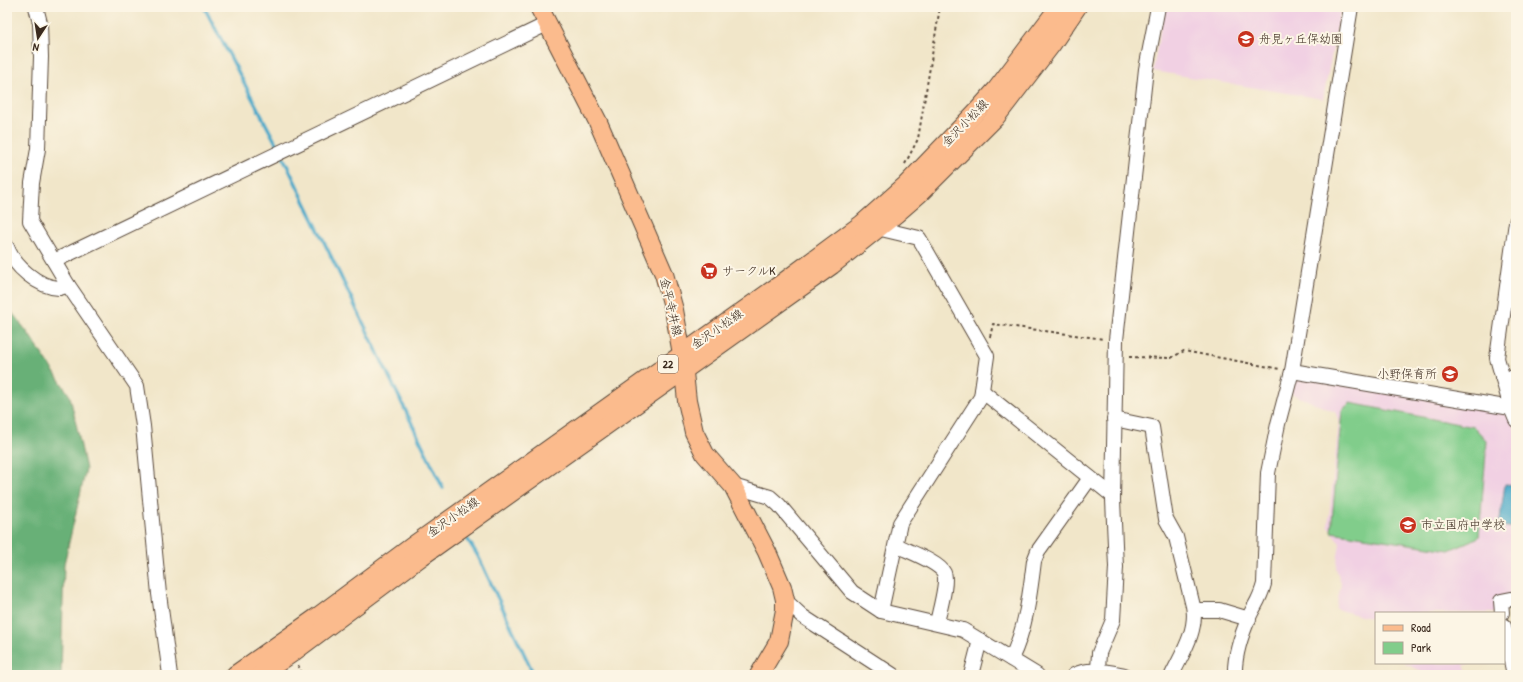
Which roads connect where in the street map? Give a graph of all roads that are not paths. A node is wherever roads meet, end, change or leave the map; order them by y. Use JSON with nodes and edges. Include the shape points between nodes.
{"nodes":[{"id":1,"x":36,"y":7,"type":"edge"},
{"id":2,"x":539,"y":7,"type":"edge"},
{"id":3,"x":1059,"y":7,"type":"edge"},
{"id":4,"x":1077,"y":7,"type":"edge"},
{"id":5,"x":1158,"y":7,"type":"edge"},
{"id":6,"x":1351,"y":7,"type":"edge"},
{"id":7,"x":547,"y":24,"type":"junction"},
{"id":8,"x":1516,"y":222,"type":"edge"},
{"id":9,"x":878,"y":228,"type":"junction"},
{"id":10,"x":7,"y":247,"type":"edge"},
{"id":11,"x":54,"y":261,"type":"junction"},
{"id":12,"x":68,"y":285,"type":"junction"},
{"id":13,"x":683,"y":361,"type":"junction"},
{"id":14,"x":1292,"y":371,"type":"junction"},
{"id":15,"x":1509,"y":378,"type":"edge"},
{"id":16,"x":982,"y":391,"type":"junction"},
{"id":17,"x":1513,"y":414,"type":"edge"},
{"id":18,"x":1114,"y":420,"type":"junction"},
{"id":19,"x":1090,"y":478,"type":"junction"},
{"id":20,"x":733,"y":486,"type":"junction"},
{"id":21,"x":1113,"y":496,"type":"junction"},
{"id":22,"x":896,"y":545,"type":"junction"},
{"id":23,"x":1516,"y":598,"type":"edge"},
{"id":24,"x":785,"y":600,"type":"junction"},
{"id":25,"x":1194,"y":610,"type":"junction"},
{"id":26,"x":882,"y":611,"type":"junction"},
{"id":27,"x":1502,"y":612,"type":"edge"},
{"id":28,"x":1249,"y":619,"type":"junction"},
{"id":29,"x":937,"y":623,"type":"junction"},
{"id":30,"x":1505,"y":631,"type":"edge"},
{"id":31,"x":980,"y":640,"type":"junction"},
{"id":32,"x":1011,"y":659,"type":"junction"},
{"id":33,"x":1101,"y":673,"type":"edge"},
{"id":34,"x":170,"y":675,"type":"edge"},
{"id":35,"x":235,"y":675,"type":"edge"},
{"id":36,"x":260,"y":675,"type":"edge"},
{"id":37,"x":759,"y":675,"type":"edge"},
{"id":38,"x":893,"y":675,"type":"edge"},
{"id":39,"x":971,"y":675,"type":"edge"},
{"id":40,"x":1037,"y":675,"type":"edge"},
{"id":41,"x":1074,"y":675,"type":"edge"},
{"id":42,"x":1125,"y":675,"type":"edge"},
{"id":43,"x":1172,"y":675,"type":"edge"},
{"id":44,"x":1235,"y":675,"type":"edge"},
{"id":45,"x":1514,"y":675,"type":"edge"}],
"edges":[{"from":1,"to":11,"type":"street","via":[[40,23],[41,57],[38,149],[32,183],[30,221]]},
{"from":2,"to":7,"type":"main road","name":"金平寺井線"},
{"from":3,"to":13,"type":"main road","name":"金沢小松線","number":"22","via":[[996,90],[906,185],[862,224]]},
{"from":4,"to":9,"type":"main road","name":"金沢小松線","number":"22","via":[[995,118],[919,194]]},
{"from":5,"to":18,"type":"street","via":[[1146,69],[1116,340]]},
{"from":6,"to":14,"type":"street"},
{"from":7,"to":11,"type":"street"},
{"from":7,"to":13,"type":"main road","name":"金平寺井線","via":[[598,122],[664,274],[674,310]]},
{"from":8,"to":15,"type":"street","via":[[1497,358]]},
{"from":9,"to":13,"type":"main road","name":"金沢小松線","number":"22","via":[[832,265]]},
{"from":9,"to":16,"type":"street","via":[[920,238],[987,356]]},
{"from":10,"to":12,"type":"street","via":[[19,267],[36,282],[59,288]]},
{"from":11,"to":12,"type":"street"},
{"from":12,"to":34,"type":"street","via":[[139,392],[159,594]]},
{"from":13,"to":20,"type":"main road","name":"金平寺井線","via":[[687,401],[694,432],[705,454]]},
{"from":13,"to":35,"type":"main road","name":"金沢小松線","number":"22","via":[[641,385]]},
{"from":13,"to":36,"type":"main road","name":"金沢小松線","number":"22"},
{"from":14,"to":17,"type":"street"},
{"from":14,"to":28,"type":"street","via":[[1268,472],[1264,584],[1261,598]]},
{"from":15,"to":17,"type":"street"},
{"from":16,"to":19,"type":"street"},
{"from":16,"to":22,"type":"street","via":[[981,397],[900,523]]},
{"from":18,"to":21,"type":"street"},
{"from":18,"to":25,"type":"street","via":[[1152,427],[1166,519],[1176,537]]},
{"from":19,"to":21,"type":"street"},
{"from":19,"to":32,"type":"street","via":[[1038,551],[1034,561],[1023,628]]},
{"from":20,"to":24,"type":"main road","name":"金平寺井線","via":[[767,552]]},
{"from":20,"to":26,"type":"street","via":[[770,497],[852,592]]},
{"from":21,"to":33,"type":"street","via":[[1116,567],[1113,620],[1099,653]]},
{"from":22,"to":26,"type":"street"},
{"from":22,"to":29,"type":"street","via":[[939,566],[944,574]]},
{"from":23,"to":27,"type":"street","via":[[1501,601]]},
{"from":24,"to":37,"type":"main road","name":"金平寺井線","via":[[784,619],[778,641]]},
{"from":24,"to":38,"type":"street","via":[[802,616]]},
{"from":25,"to":28,"type":"street","via":[[1219,610]]},
{"from":25,"to":43,"type":"street","via":[[1193,628]]},
{"from":26,"to":29,"type":"street"},
{"from":28,"to":44,"type":"street","via":[[1240,645]]},
{"from":29,"to":31,"type":"street","via":[[963,630]]},
{"from":30,"to":45,"type":"street"},
{"from":31,"to":32,"type":"street"},
{"from":31,"to":39,"type":"street"},
{"from":32,"to":40,"type":"street"},
{"from":33,"to":41,"type":"street"},
{"from":33,"to":42,"type":"street"}]}
